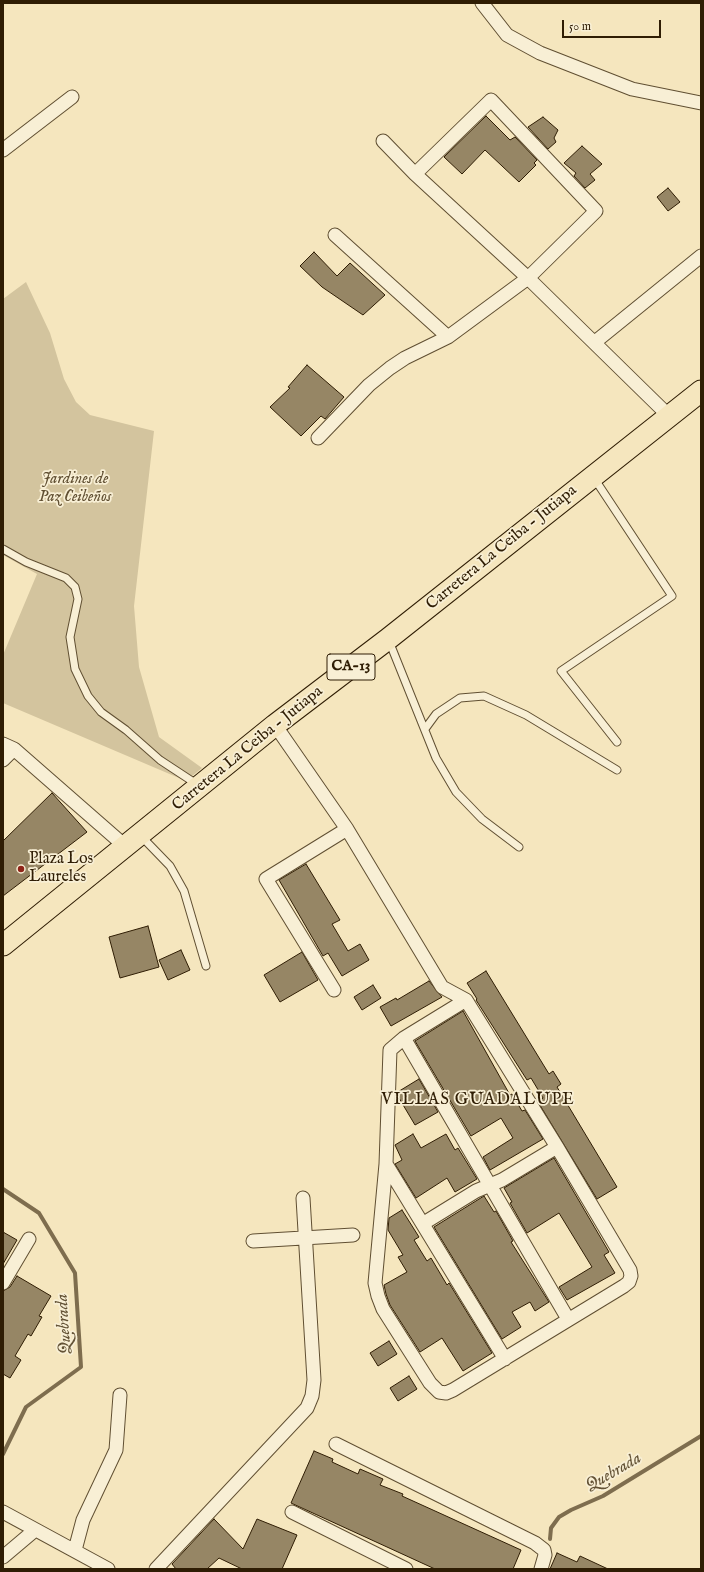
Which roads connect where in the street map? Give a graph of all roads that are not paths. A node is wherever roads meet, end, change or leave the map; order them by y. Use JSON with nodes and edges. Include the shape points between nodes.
{"nodes":[{"id":1,"x":482,"y":3,"type":"edge"},
{"id":2,"x":72,"y":97,"type":"dead end"},
{"id":3,"x":701,"y":103,"type":"edge"},
{"id":4,"x":383,"y":141,"type":"dead end"},
{"id":5,"x":3,"y":150,"type":"edge"},
{"id":6,"x":415,"y":174,"type":"junction"},
{"id":7,"x":334,"y":235,"type":"dead end"},
{"id":8,"x":701,"y":256,"type":"edge"},
{"id":9,"x":528,"y":278,"type":"junction"},
{"id":10,"x":448,"y":337,"type":"junction"},
{"id":11,"x":595,"y":342,"type":"junction"},
{"id":12,"x":701,"y":391,"type":"edge"},
{"id":13,"x":670,"y":417,"type":"junction"},
{"id":14,"x":318,"y":438,"type":"dead end"},
{"id":15,"x":593,"y":476,"type":"junction"},
{"id":16,"x":3,"y":549,"type":"edge"},
{"id":17,"x":388,"y":639,"type":"junction"},
{"id":18,"x":275,"y":725,"type":"junction"},
{"id":19,"x":425,"y":729,"type":"junction"},
{"id":20,"x":617,"y":742,"type":"dead end"},
{"id":21,"x":8,"y":746,"type":"edge"},
{"id":22,"x":3,"y":760,"type":"edge"},
{"id":23,"x":617,"y":770,"type":"dead end"},
{"id":24,"x":200,"y":786,"type":"junction"},
{"id":25,"x":347,"y":829,"type":"junction"},
{"id":26,"x":133,"y":841,"type":"junction"},
{"id":27,"x":519,"y":847,"type":"dead end"},
{"id":28,"x":3,"y":945,"type":"edge"},
{"id":29,"x":206,"y":966,"type":"dead end"},
{"id":30,"x":334,"y":990,"type":"dead end"},
{"id":31,"x":466,"y":1000,"type":"junction"},
{"id":32,"x":404,"y":1038,"type":"junction"},
{"id":33,"x":557,"y":1148,"type":"junction"},
{"id":34,"x":386,"y":1164,"type":"junction"},
{"id":35,"x":489,"y":1185,"type":"junction"},
{"id":36,"x":303,"y":1198,"type":"dead end"},
{"id":37,"x":424,"y":1223,"type":"junction"},
{"id":38,"x":353,"y":1235,"type":"dead end"},
{"id":39,"x":305,"y":1238,"type":"junction"},
{"id":40,"x":29,"y":1239,"type":"dead end"},
{"id":41,"x":253,"y":1241,"type":"dead end"},
{"id":42,"x":3,"y":1283,"type":"edge"},
{"id":43,"x":568,"y":1319,"type":"junction"},
{"id":44,"x":505,"y":1358,"type":"junction"},
{"id":45,"x":120,"y":1395,"type":"dead end"},
{"id":46,"x":336,"y":1444,"type":"dead end"},
{"id":47,"x":3,"y":1512,"type":"edge"},
{"id":48,"x":292,"y":1512,"type":"dead end"},
{"id":49,"x":35,"y":1530,"type":"junction"},
{"id":50,"x":75,"y":1550,"type":"junction"},
{"id":51,"x":3,"y":1557,"type":"edge"},
{"id":52,"x":108,"y":1569,"type":"edge"},
{"id":53,"x":156,"y":1569,"type":"edge"},
{"id":54,"x":406,"y":1569,"type":"edge"},
{"id":55,"x":541,"y":1569,"type":"edge"}],
"edges":[{"from":1,"to":3,"type":"street","via":[[507,35],[540,53],[632,89]]},
{"from":2,"to":5,"type":"street"},
{"from":4,"to":6,"type":"street"},
{"from":6,"to":9,"type":"street"},
{"from":6,"to":9,"type":"street","via":[[491,100],[596,212]]},
{"from":7,"to":10,"type":"street"},
{"from":8,"to":11,"type":"street"},
{"from":9,"to":10,"type":"street"},
{"from":9,"to":11,"type":"street"},
{"from":10,"to":14,"type":"street","via":[[390,368]]},
{"from":11,"to":13,"type":"street"},
{"from":12,"to":13,"type":"main road","name":"Carretera La Ceiba - Jutiapa","number":"CA-13"},
{"from":13,"to":15,"type":"main road","name":"Carretera La Ceiba - Jutiapa","number":"CA-13"},
{"from":15,"to":17,"type":"main road","name":"Carretera La Ceiba - Jutiapa","number":"CA-13"},
{"from":15,"to":20,"type":"lane","via":[[672,596],[561,671]]},
{"from":16,"to":24,"type":"lane","via":[[26,562],[66,578],[75,587],[78,599],[70,637],[75,669],[88,696],[101,712],[160,760]]},
{"from":17,"to":18,"type":"main road","name":"Carretera La Ceiba - Jutiapa","number":"CA-13"},
{"from":17,"to":19,"type":"lane"},
{"from":18,"to":24,"type":"main road","name":"Carretera La Ceiba - Jutiapa","number":"CA-13"},
{"from":18,"to":25,"type":"street"},
{"from":19,"to":23,"type":"lane","via":[[436,714],[460,698],[484,696],[526,714]]},
{"from":19,"to":27,"type":"lane","via":[[436,758],[456,792],[482,819]]},
{"from":21,"to":22,"type":"street"},
{"from":21,"to":26,"type":"street"},
{"from":24,"to":26,"type":"main road","name":"Carretera La Ceiba - Jutiapa","number":"CA-13"},
{"from":25,"to":30,"type":"street","via":[[266,879]]},
{"from":25,"to":31,"type":"street","via":[[442,987]]},
{"from":26,"to":28,"type":"main road","name":"Carretera La Ceiba - Jutiapa","number":"CA-13"},
{"from":26,"to":29,"type":"lane","via":[[170,866],[184,891]]},
{"from":31,"to":32,"type":"street"},
{"from":31,"to":33,"type":"street"},
{"from":32,"to":34,"type":"street","via":[[390,1050]]},
{"from":32,"to":35,"type":"street"},
{"from":33,"to":35,"type":"street"},
{"from":33,"to":43,"type":"street","via":[[628,1265],[631,1276],[624,1286]]},
{"from":34,"to":37,"type":"street"},
{"from":34,"to":44,"type":"street","via":[[375,1283],[383,1309],[430,1383],[439,1392],[453,1390]]},
{"from":35,"to":37,"type":"street"},
{"from":35,"to":43,"type":"street"},
{"from":36,"to":39,"type":"street"},
{"from":37,"to":44,"type":"street"},
{"from":38,"to":39,"type":"street"},
{"from":39,"to":41,"type":"street"},
{"from":39,"to":53,"type":"street","via":[[314,1380],[307,1408]]},
{"from":40,"to":42,"type":"street"},
{"from":43,"to":44,"type":"street"},
{"from":45,"to":50,"type":"street","via":[[116,1450],[84,1520]]},
{"from":46,"to":55,"type":"street","via":[[536,1543],[544,1550],[545,1555]]},
{"from":47,"to":49,"type":"street"},
{"from":48,"to":54,"type":"street"},
{"from":49,"to":50,"type":"street"},
{"from":49,"to":51,"type":"street"},
{"from":50,"to":52,"type":"street"}]}
